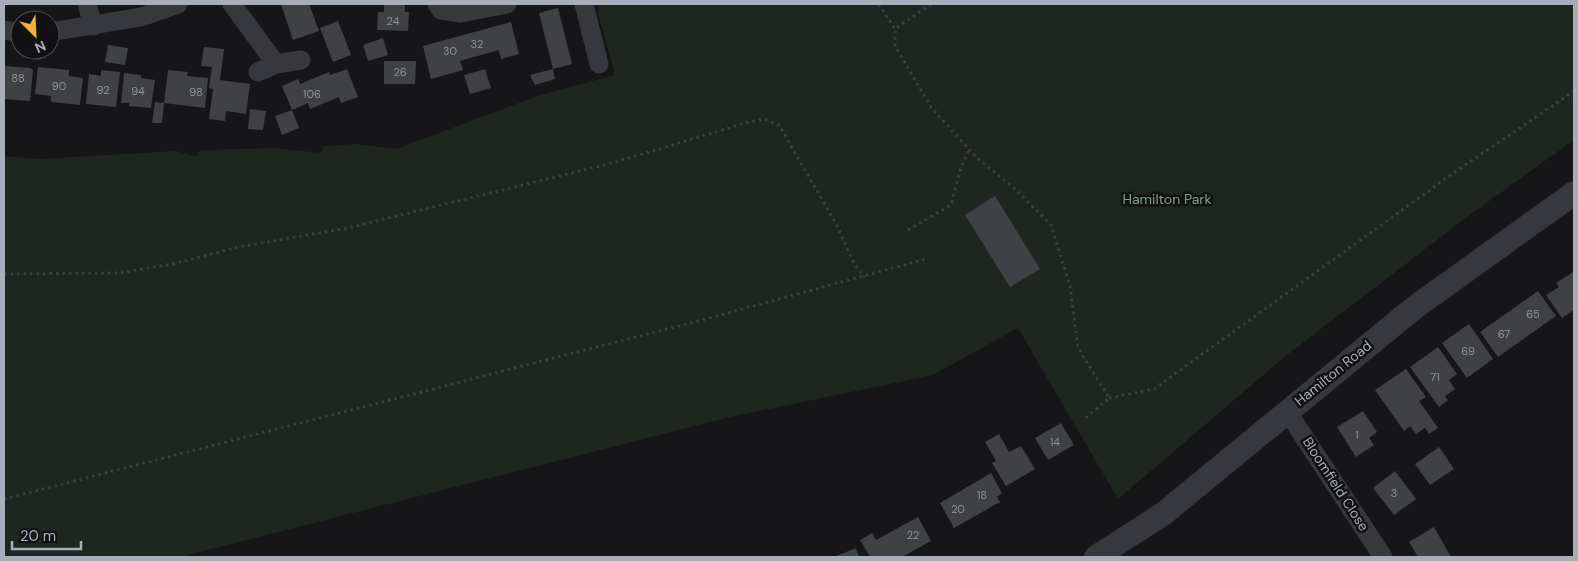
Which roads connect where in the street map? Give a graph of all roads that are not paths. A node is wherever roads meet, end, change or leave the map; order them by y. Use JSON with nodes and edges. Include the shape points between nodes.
{"nodes":[{"id":1,"x":87,"y":4,"type":"edge"},
{"id":2,"x":178,"y":4,"type":"edge"},
{"id":3,"x":232,"y":4,"type":"edge"},
{"id":4,"x":437,"y":4,"type":"edge"},
{"id":5,"x":507,"y":4,"type":"edge"},
{"id":6,"x":584,"y":4,"type":"edge"},
{"id":7,"x":94,"y":26,"type":"junction"},
{"id":8,"x":60,"y":31,"type":"edge"},
{"id":9,"x":300,"y":60,"type":"dead end"},
{"id":10,"x":276,"y":64,"type":"junction"},
{"id":11,"x":599,"y":64,"type":"dead end"},
{"id":12,"x":258,"y":72,"type":"dead end"},
{"id":13,"x":1574,"y":193,"type":"edge"},
{"id":14,"x":1287,"y":411,"type":"junction"},
{"id":15,"x":1096,"y":557,"type":"edge"},
{"id":16,"x":1383,"y":557,"type":"edge"}],
"edges":[{"from":1,"to":7,"type":"street"},
{"from":2,"to":7,"type":"street","via":[[141,17]]},
{"from":3,"to":10,"type":"street"},
{"from":4,"to":5,"type":"street","via":[[441,10],[461,13]]},
{"from":6,"to":11,"type":"street"},
{"from":7,"to":8,"type":"street"},
{"from":9,"to":10,"type":"street"},
{"from":10,"to":12,"type":"street"},
{"from":13,"to":14,"type":"street","name":"Hamilton Road","via":[[1414,308]]},
{"from":14,"to":15,"type":"street","name":"Hamilton Road","via":[[1163,514]]},
{"from":14,"to":16,"type":"street","name":"Bloomfield Close"}]}
